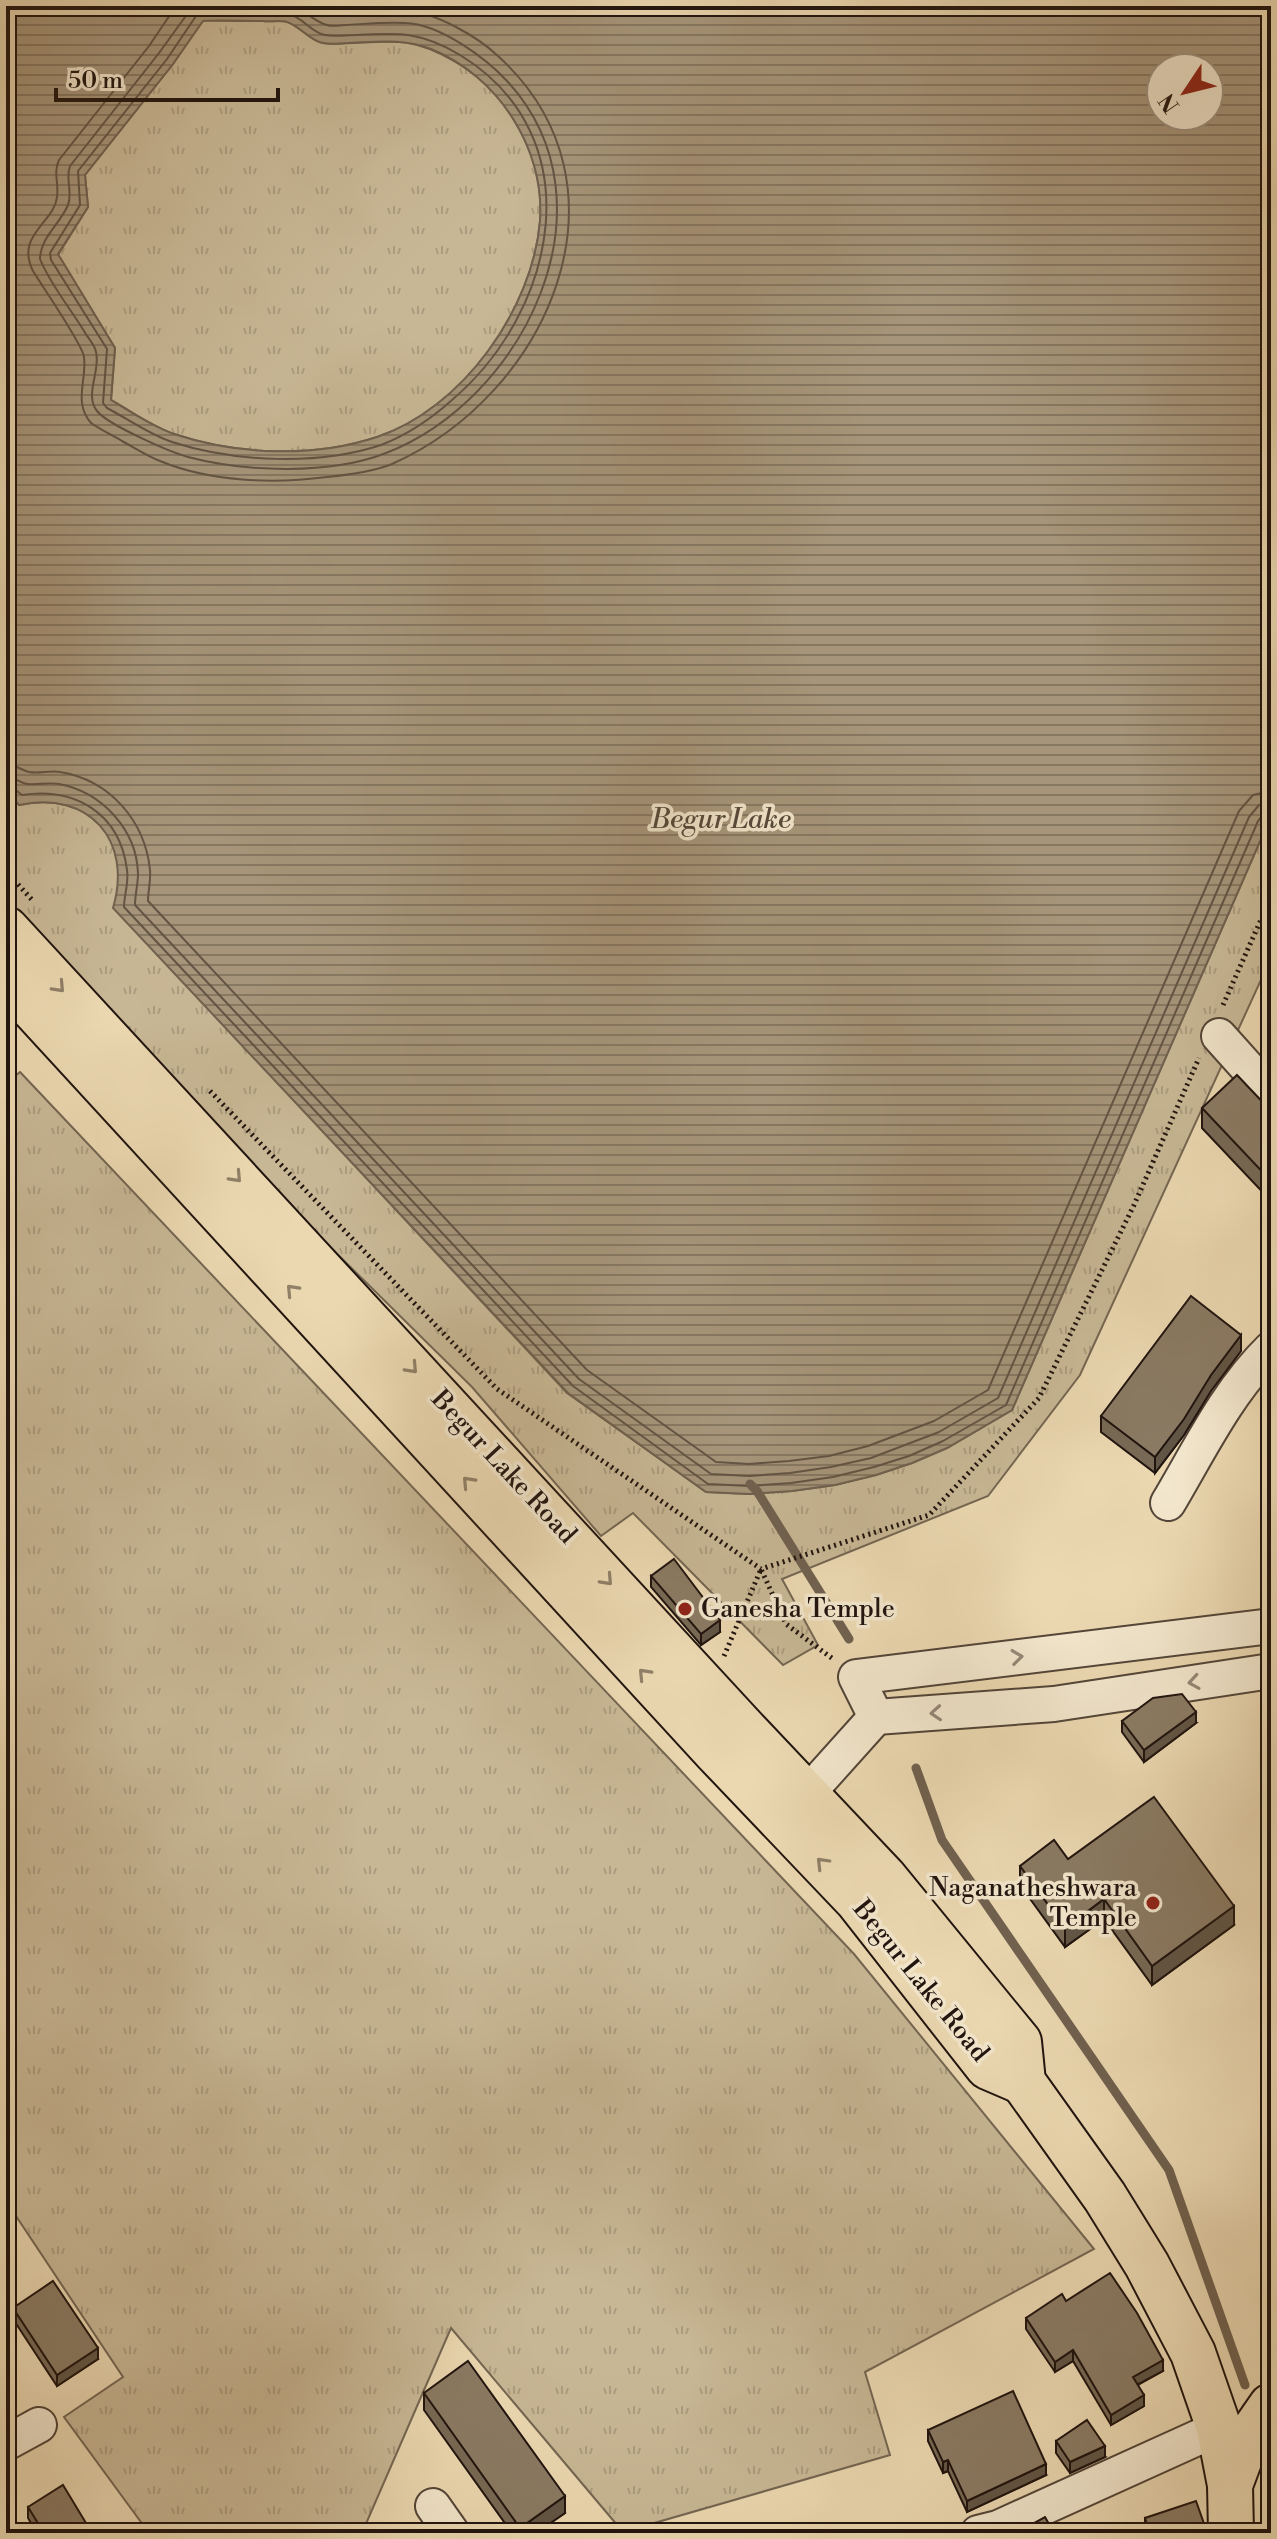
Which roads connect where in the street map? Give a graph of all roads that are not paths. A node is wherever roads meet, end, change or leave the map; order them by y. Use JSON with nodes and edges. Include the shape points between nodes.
{"nodes":[{"id":1,"x":6,"y":929,"type":"edge"},
{"id":2,"x":6,"y":979,"type":"edge"},
{"id":3,"x":1214,"y":1032,"type":"road end"},
{"id":4,"x":1271,"y":1094,"type":"edge"},
{"id":5,"x":364,"y":1342,"type":"junction"},
{"id":6,"x":1271,"y":1349,"type":"edge"},
{"id":7,"x":1168,"y":1503,"type":"dead end"},
{"id":8,"x":1271,"y":1626,"type":"edge"},
{"id":9,"x":1271,"y":1671,"type":"edge"},
{"id":10,"x":876,"y":1717,"type":"junction"},
{"id":11,"x":730,"y":1741,"type":"junction"},
{"id":12,"x":806,"y":1795,"type":"junction"},
{"id":13,"x":1023,"y":2082,"type":"junction"},
{"id":14,"x":1271,"y":2406,"type":"edge"},
{"id":15,"x":39,"y":2425,"type":"dead end"},
{"id":16,"x":1245,"y":2440,"type":"edge"},
{"id":17,"x":6,"y":2443,"type":"edge"},
{"id":18,"x":978,"y":2533,"type":"edge"},
{"id":19,"x":1231,"y":2533,"type":"edge"}],
"edges":[{"from":1,"to":5,"type":"main road","name":"Begur Lake Road","one_way":true},
{"from":5,"to":2,"type":"main road","name":"Begur Lake Road","one_way":true},
{"from":3,"to":4,"type":"street"},
{"from":11,"to":5,"type":"main road","name":"Begur Lake Road","one_way":true},
{"from":5,"to":11,"type":"main road","name":"Begur Lake Road","one_way":true,"via":[[710,1692]]},
{"from":6,"to":7,"type":"street","via":[[1229,1402]]},
{"from":10,"to":8,"type":"street","one_way":true,"via":[[856,1677]]},
{"from":9,"to":10,"type":"street","one_way":true,"via":[[1054,1704]]},
{"from":10,"to":12,"type":"street"},
{"from":11,"to":12,"type":"main road","name":"Begur Lake Road"},
{"from":13,"to":11,"type":"main road","name":"Begur Lake Road","one_way":true,"via":[[988,2067]]},
{"from":12,"to":13,"type":"main road","name":"Begur Lake Road","via":[[884,1877],[1019,2042]]},
{"from":13,"to":16,"type":"main road","via":[[1105,2197]]},
{"from":14,"to":16,"type":"main road"},
{"from":15,"to":17,"type":"street"},
{"from":16,"to":18,"type":"street"},
{"from":16,"to":19,"type":"main road","via":[[1230,2485]]}]}
